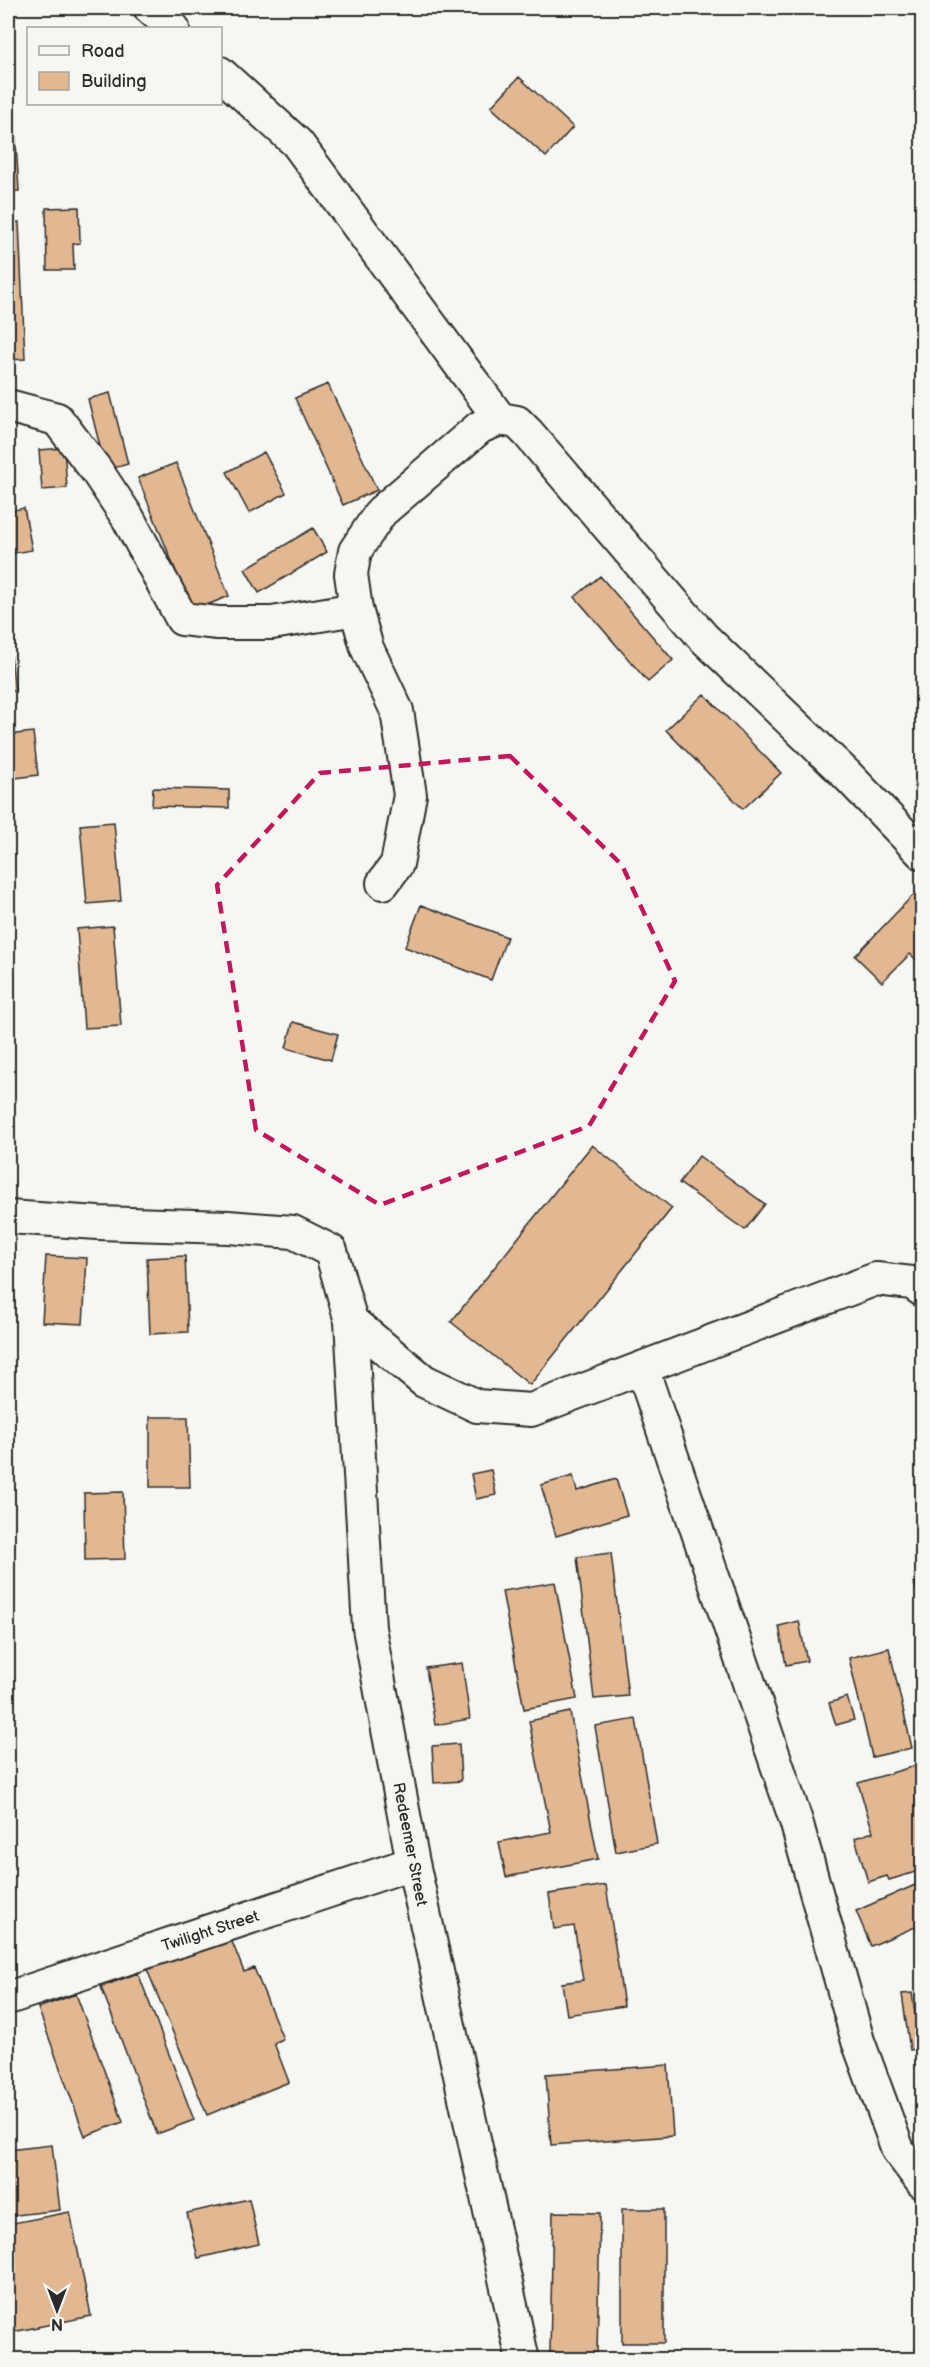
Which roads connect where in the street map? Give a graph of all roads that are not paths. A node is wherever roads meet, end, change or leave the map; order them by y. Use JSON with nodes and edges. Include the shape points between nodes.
{"nodes":[{"id":1,"x":150,"y":8,"type":"edge"},
{"id":2,"x":171,"y":27,"type":"edge"},
{"id":3,"x":222,"y":75,"type":"edge"},
{"id":4,"x":8,"y":406,"type":"edge"},
{"id":5,"x":500,"y":419,"type":"junction"},
{"id":6,"x":356,"y":609,"type":"junction"},
{"id":7,"x":922,"y":854,"type":"edge"},
{"id":8,"x":383,"y":883,"type":"dead end"},
{"id":9,"x":8,"y":1217,"type":"edge"},
{"id":10,"x":922,"y":1290,"type":"edge"},
{"id":11,"x":351,"y":1321,"type":"junction"},
{"id":12,"x":642,"y":1368,"type":"junction"},
{"id":13,"x":413,"y":1863,"type":"junction"},
{"id":14,"x":8,"y":1998,"type":"edge"},
{"id":15,"x":922,"y":2182,"type":"edge"},
{"id":16,"x":523,"y":2360,"type":"edge"}],
"edges":[{"from":1,"to":2,"type":"street"},
{"from":3,"to":5,"type":"street","via":[[297,143]]},
{"from":4,"to":6,"type":"street","via":[[57,419],[128,518],[182,619],[272,623]]},
{"from":5,"to":6,"type":"street","via":[[480,428],[381,512],[355,551],[351,574]]},
{"from":5,"to":7,"type":"street","via":[[517,422],[528,433],[703,637],[847,775]]},
{"from":6,"to":8,"type":"street","via":[[367,648],[397,711],[410,795],[397,864]]},
{"from":9,"to":11,"type":"street","name":"Redeemer Street","via":[[292,1232],[331,1251]]},
{"from":10,"to":12,"type":"street","via":[[912,1283],[876,1279]]},
{"from":11,"to":12,"type":"street","via":[[424,1381],[477,1406],[531,1410]]},
{"from":11,"to":13,"type":"street","name":"Redeemer Street","via":[[369,1628]]},
{"from":12,"to":15,"type":"street","via":[[796,1821],[858,2042],[898,2150]]},
{"from":13,"to":14,"type":"street","name":"Twilight Street"},
{"from":13,"to":16,"type":"street","name":"Redeemer Street"}]}
